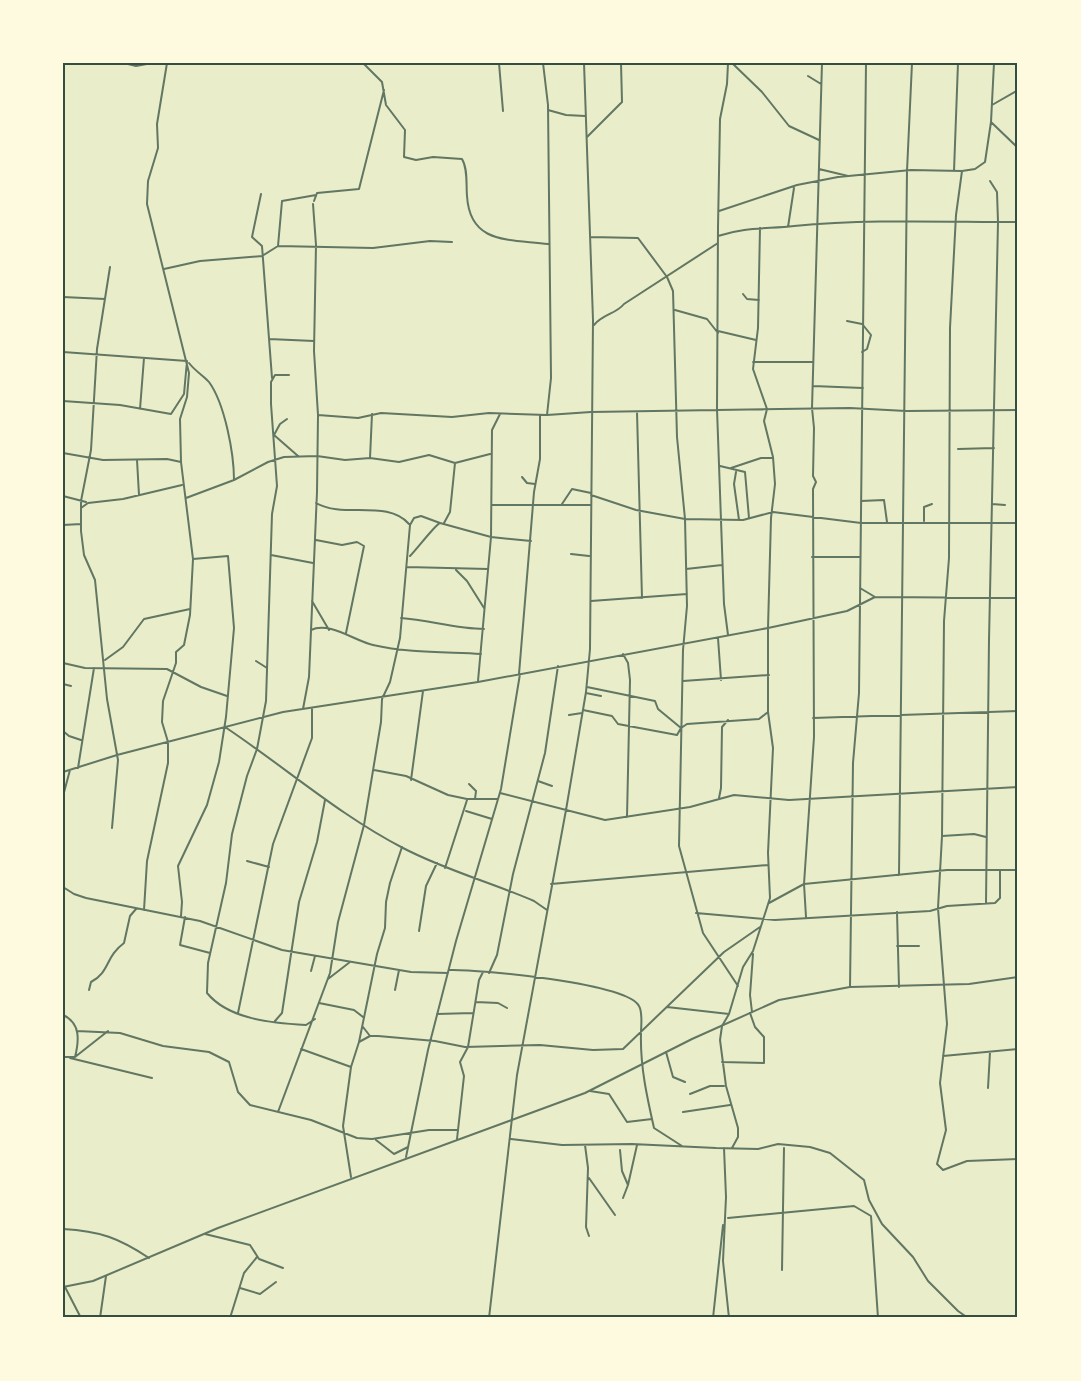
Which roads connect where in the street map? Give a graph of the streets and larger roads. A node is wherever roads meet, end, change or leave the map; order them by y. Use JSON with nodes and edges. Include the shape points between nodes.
{"nodes":[{"id":1,"x":124,"y":63,"type":"edge"},
{"id":2,"x":152,"y":63,"type":"edge"},
{"id":3,"x":167,"y":63,"type":"edge"},
{"id":4,"x":363,"y":63,"type":"edge"},
{"id":5,"x":499,"y":63,"type":"edge"},
{"id":6,"x":543,"y":63,"type":"edge"},
{"id":7,"x":584,"y":63,"type":"edge"},
{"id":8,"x":621,"y":63,"type":"edge"},
{"id":9,"x":730,"y":63,"type":"edge"},
{"id":10,"x":822,"y":63,"type":"edge"},
{"id":11,"x":861,"y":63,"type":"edge"},
{"id":12,"x":912,"y":63,"type":"edge"},
{"id":13,"x":958,"y":63,"type":"edge"},
{"id":14,"x":994,"y":63,"type":"edge"},
{"id":15,"x":866,"y":64,"type":"edge"},
{"id":16,"x":808,"y":76,"type":"dead end"},
{"id":17,"x":821,"y":84,"type":"junction"},
{"id":18,"x":385,"y":87,"type":"junction"},
{"id":19,"x":1018,"y":90,"type":"edge"},
{"id":20,"x":992,"y":106,"type":"junction"},
{"id":21,"x":548,"y":110,"type":"junction"},
{"id":22,"x":503,"y":111,"type":"dead end"},
{"id":23,"x":585,"y":116,"type":"junction"},
{"id":24,"x":991,"y":122,"type":"junction"},
{"id":25,"x":587,"y":137,"type":"junction"},
{"id":26,"x":819,"y":140,"type":"junction"},
{"id":27,"x":1018,"y":148,"type":"edge"},
{"id":28,"x":819,"y":169,"type":"junction"},
{"id":29,"x":907,"y":171,"type":"junction"},
{"id":30,"x":954,"y":171,"type":"junction"},
{"id":31,"x":962,"y":171,"type":"junction"},
{"id":32,"x":863,"y":176,"type":"junction"},
{"id":33,"x":850,"y":177,"type":"junction"},
{"id":34,"x":819,"y":181,"type":"junction"},
{"id":35,"x":990,"y":182,"type":"dead end"},
{"id":36,"x":795,"y":187,"type":"junction"},
{"id":37,"x":261,"y":194,"type":"dead end"},
{"id":38,"x":316,"y":195,"type":"junction"},
{"id":39,"x":719,"y":211,"type":"junction"},
{"id":40,"x":908,"y":219,"type":"junction"},
{"id":41,"x":956,"y":221,"type":"junction"},
{"id":42,"x":863,"y":222,"type":"junction"},
{"id":43,"x":998,"y":222,"type":"junction"},
{"id":44,"x":1018,"y":222,"type":"edge"},
{"id":45,"x":819,"y":223,"type":"junction"},
{"id":46,"x":788,"y":227,"type":"junction"},
{"id":47,"x":760,"y":228,"type":"junction"},
{"id":48,"x":590,"y":237,"type":"junction"},
{"id":49,"x":718,"y":237,"type":"junction"},
{"id":50,"x":452,"y":242,"type":"dead end"},
{"id":51,"x":718,"y":243,"type":"junction"},
{"id":52,"x":548,"y":244,"type":"junction"},
{"id":53,"x":316,"y":245,"type":"junction"},
{"id":54,"x":278,"y":246,"type":"junction"},
{"id":55,"x":262,"y":256,"type":"junction"},
{"id":56,"x":110,"y":267,"type":"dead end"},
{"id":57,"x":164,"y":269,"type":"junction"},
{"id":58,"x":668,"y":277,"type":"junction"},
{"id":59,"x":743,"y":294,"type":"dead end"},
{"id":60,"x":63,"y":297,"type":"edge"},
{"id":61,"x":106,"y":297,"type":"junction"},
{"id":62,"x":759,"y":300,"type":"junction"},
{"id":63,"x":675,"y":310,"type":"junction"},
{"id":64,"x":847,"y":321,"type":"dead end"},
{"id":65,"x":862,"y":324,"type":"junction"},
{"id":66,"x":593,"y":326,"type":"junction"},
{"id":67,"x":718,"y":332,"type":"junction"},
{"id":68,"x":269,"y":339,"type":"junction"},
{"id":69,"x":757,"y":340,"type":"junction"},
{"id":70,"x":314,"y":342,"type":"junction"},
{"id":71,"x":63,"y":352,"type":"edge"},
{"id":72,"x":862,"y":352,"type":"junction"},
{"id":73,"x":99,"y":355,"type":"junction"},
{"id":74,"x":144,"y":358,"type":"junction"},
{"id":75,"x":187,"y":361,"type":"junction"},
{"id":76,"x":753,"y":362,"type":"junction"},
{"id":77,"x":813,"y":362,"type":"junction"},
{"id":78,"x":289,"y":375,"type":"dead end"},
{"id":79,"x":272,"y":378,"type":"junction"},
{"id":80,"x":813,"y":386,"type":"junction"},
{"id":81,"x":862,"y":388,"type":"junction"},
{"id":82,"x":63,"y":401,"type":"edge"},
{"id":83,"x":93,"y":403,"type":"junction"},
{"id":84,"x":812,"y":408,"type":"junction"},
{"id":85,"x":140,"y":409,"type":"junction"},
{"id":86,"x":717,"y":409,"type":"junction"},
{"id":87,"x":767,"y":409,"type":"junction"},
{"id":88,"x":864,"y":409,"type":"junction"},
{"id":89,"x":676,"y":410,"type":"junction"},
{"id":90,"x":950,"y":410,"type":"junction"},
{"id":91,"x":994,"y":410,"type":"junction"},
{"id":92,"x":1018,"y":410,"type":"edge"},
{"id":93,"x":906,"y":411,"type":"junction"},
{"id":94,"x":591,"y":412,"type":"junction"},
{"id":95,"x":637,"y":412,"type":"junction"},
{"id":96,"x":372,"y":414,"type":"junction"},
{"id":97,"x":500,"y":414,"type":"junction"},
{"id":98,"x":318,"y":415,"type":"junction"},
{"id":99,"x":540,"y":415,"type":"junction"},
{"id":100,"x":548,"y":415,"type":"junction"},
{"id":101,"x":287,"y":419,"type":"dead end"},
{"id":102,"x":274,"y":435,"type":"junction"},
{"id":103,"x":994,"y":448,"type":"junction"},
{"id":104,"x":958,"y":449,"type":"dead end"},
{"id":105,"x":63,"y":453,"type":"edge"},
{"id":106,"x":490,"y":454,"type":"junction"},
{"id":107,"x":298,"y":456,"type":"junction"},
{"id":108,"x":317,"y":456,"type":"junction"},
{"id":109,"x":89,"y":458,"type":"junction"},
{"id":110,"x":276,"y":458,"type":"junction"},
{"id":111,"x":370,"y":458,"type":"junction"},
{"id":112,"x":774,"y":458,"type":"junction"},
{"id":113,"x":137,"y":460,"type":"junction"},
{"id":114,"x":181,"y":462,"type":"junction"},
{"id":115,"x":455,"y":463,"type":"junction"},
{"id":116,"x":719,"y":466,"type":"junction"},
{"id":117,"x":731,"y":468,"type":"junction"},
{"id":118,"x":736,"y":471,"type":"junction"},
{"id":119,"x":522,"y":477,"type":"dead end"},
{"id":120,"x":234,"y":480,"type":"junction"},
{"id":121,"x":183,"y":484,"type":"junction"},
{"id":122,"x":535,"y":484,"type":"junction"},
{"id":123,"x":591,"y":494,"type":"junction"},
{"id":124,"x":139,"y":495,"type":"junction"},
{"id":125,"x":63,"y":496,"type":"edge"},
{"id":126,"x":186,"y":498,"type":"junction"},
{"id":127,"x":81,"y":501,"type":"junction"},
{"id":128,"x":860,"y":501,"type":"junction"},
{"id":129,"x":88,"y":503,"type":"junction"},
{"id":130,"x":316,"y":503,"type":"junction"},
{"id":131,"x":534,"y":503,"type":"junction"},
{"id":132,"x":562,"y":504,"type":"junction"},
{"id":133,"x":932,"y":504,"type":"dead end"},
{"id":134,"x":993,"y":504,"type":"junction"},
{"id":135,"x":492,"y":505,"type":"junction"},
{"id":136,"x":590,"y":505,"type":"junction"},
{"id":137,"x":1005,"y":505,"type":"dead end"},
{"id":138,"x":81,"y":508,"type":"junction"},
{"id":139,"x":642,"y":510,"type":"junction"},
{"id":140,"x":773,"y":512,"type":"junction"},
{"id":141,"x":749,"y":518,"type":"junction"},
{"id":142,"x":685,"y":519,"type":"junction"},
{"id":143,"x":813,"y":519,"type":"junction"},
{"id":144,"x":739,"y":520,"type":"junction"},
{"id":145,"x":721,"y":521,"type":"junction"},
{"id":146,"x":903,"y":521,"type":"junction"},
{"id":147,"x":924,"y":521,"type":"junction"},
{"id":148,"x":947,"y":521,"type":"junction"},
{"id":149,"x":887,"y":522,"type":"junction"},
{"id":150,"x":442,"y":523,"type":"junction"},
{"id":151,"x":861,"y":523,"type":"junction"},
{"id":152,"x":992,"y":523,"type":"junction"},
{"id":153,"x":1018,"y":523,"type":"edge"},
{"id":154,"x":81,"y":524,"type":"junction"},
{"id":155,"x":63,"y":525,"type":"edge"},
{"id":156,"x":410,"y":525,"type":"junction"},
{"id":157,"x":491,"y":537,"type":"junction"},
{"id":158,"x":315,"y":540,"type":"junction"},
{"id":159,"x":531,"y":541,"type":"junction"},
{"id":160,"x":571,"y":554,"type":"dead end"},
{"id":161,"x":271,"y":555,"type":"junction"},
{"id":162,"x":590,"y":556,"type":"junction"},
{"id":163,"x":409,"y":557,"type":"junction"},
{"id":164,"x":812,"y":557,"type":"junction"},
{"id":165,"x":860,"y":557,"type":"junction"},
{"id":166,"x":193,"y":559,"type":"junction"},
{"id":167,"x":313,"y":563,"type":"junction"},
{"id":168,"x":723,"y":565,"type":"junction"},
{"id":169,"x":407,"y":567,"type":"junction"},
{"id":170,"x":455,"y":569,"type":"junction"},
{"id":171,"x":488,"y":569,"type":"junction"},
{"id":172,"x":686,"y":569,"type":"junction"},
{"id":173,"x":860,"y":588,"type":"junction"},
{"id":174,"x":687,"y":594,"type":"junction"},
{"id":175,"x":875,"y":597,"type":"junction"},
{"id":176,"x":903,"y":597,"type":"junction"},
{"id":177,"x":945,"y":597,"type":"junction"},
{"id":178,"x":642,"y":598,"type":"junction"},
{"id":179,"x":990,"y":598,"type":"junction"},
{"id":180,"x":1018,"y":598,"type":"edge"},
{"id":181,"x":311,"y":600,"type":"junction"},
{"id":182,"x":590,"y":602,"type":"junction"},
{"id":183,"x":858,"y":606,"type":"junction"},
{"id":184,"x":190,"y":609,"type":"junction"},
{"id":185,"x":486,"y":611,"type":"junction"},
{"id":186,"x":401,"y":618,"type":"junction"},
{"id":187,"x":812,"y":619,"type":"junction"},
{"id":188,"x":768,"y":628,"type":"junction"},
{"id":189,"x":485,"y":629,"type":"junction"},
{"id":190,"x":311,"y":630,"type":"junction"},
{"id":191,"x":329,"y":630,"type":"junction"},
{"id":192,"x":346,"y":633,"type":"junction"},
{"id":193,"x":728,"y":634,"type":"junction"},
{"id":194,"x":718,"y":636,"type":"junction"},
{"id":195,"x":685,"y":642,"type":"junction"},
{"id":196,"x":397,"y":648,"type":"junction"},
{"id":197,"x":481,"y":654,"type":"junction"},
{"id":198,"x":622,"y":654,"type":"junction"},
{"id":199,"x":105,"y":660,"type":"junction"},
{"id":200,"x":589,"y":660,"type":"junction"},
{"id":201,"x":256,"y":661,"type":"dead end"},
{"id":202,"x":63,"y":663,"type":"edge"},
{"id":203,"x":558,"y":666,"type":"junction"},
{"id":204,"x":94,"y":668,"type":"junction"},
{"id":205,"x":105,"y":668,"type":"junction"},
{"id":206,"x":267,"y":668,"type":"junction"},
{"id":207,"x":173,"y":672,"type":"junction"},
{"id":208,"x":519,"y":674,"type":"junction"},
{"id":209,"x":769,"y":675,"type":"junction"},
{"id":210,"x":721,"y":680,"type":"junction"},
{"id":211,"x":683,"y":681,"type":"junction"},
{"id":212,"x":478,"y":682,"type":"junction"},
{"id":213,"x":63,"y":684,"type":"edge"},
{"id":214,"x":72,"y":686,"type":"dead end"},
{"id":215,"x":586,"y":686,"type":"junction"},
{"id":216,"x":423,"y":691,"type":"junction"},
{"id":217,"x":586,"y":693,"type":"junction"},
{"id":218,"x":630,"y":695,"type":"junction"},
{"id":219,"x":227,"y":696,"type":"junction"},
{"id":220,"x":385,"y":696,"type":"junction"},
{"id":221,"x":601,"y":696,"type":"dead end"},
{"id":222,"x":312,"y":708,"type":"junction"},
{"id":223,"x":303,"y":709,"type":"junction"},
{"id":224,"x":1018,"y":711,"type":"edge"},
{"id":225,"x":582,"y":712,"type":"junction"},
{"id":226,"x":768,"y":712,"type":"junction"},
{"id":227,"x":988,"y":712,"type":"junction"},
{"id":228,"x":900,"y":714,"type":"junction"},
{"id":229,"x":942,"y":714,"type":"junction"},
{"id":230,"x":569,"y":715,"type":"dead end"},
{"id":231,"x":857,"y":715,"type":"junction"},
{"id":232,"x":263,"y":717,"type":"junction"},
{"id":233,"x":813,"y":718,"type":"junction"},
{"id":234,"x":728,"y":720,"type":"junction"},
{"id":235,"x":629,"y":725,"type":"junction"},
{"id":236,"x":224,"y":726,"type":"junction"},
{"id":237,"x":681,"y":728,"type":"junction"},
{"id":238,"x":63,"y":731,"type":"edge"},
{"id":239,"x":82,"y":740,"type":"junction"},
{"id":240,"x":168,"y":742,"type":"junction"},
{"id":241,"x":257,"y":748,"type":"junction"},
{"id":242,"x":117,"y":755,"type":"junction"},
{"id":243,"x":78,"y":768,"type":"junction"},
{"id":244,"x":70,"y":770,"type":"junction"},
{"id":245,"x":373,"y":770,"type":"junction"},
{"id":246,"x":63,"y":772,"type":"edge"},
{"id":247,"x":297,"y":778,"type":"junction"},
{"id":248,"x":411,"y":780,"type":"junction"},
{"id":249,"x":538,"y":781,"type":"junction"},
{"id":250,"x":469,"y":784,"type":"dead end"},
{"id":251,"x":552,"y":786,"type":"dead end"},
{"id":252,"x":1018,"y":787,"type":"edge"},
{"id":253,"x":988,"y":789,"type":"junction"},
{"id":254,"x":941,"y":792,"type":"junction"},
{"id":255,"x":500,"y":793,"type":"junction"},
{"id":256,"x":899,"y":793,"type":"junction"},
{"id":257,"x":855,"y":795,"type":"junction"},
{"id":258,"x":63,"y":796,"type":"edge"},
{"id":259,"x":719,"y":798,"type":"junction"},
{"id":260,"x":810,"y":798,"type":"junction"},
{"id":261,"x":325,"y":799,"type":"junction"},
{"id":262,"x":467,"y":799,"type":"junction"},
{"id":263,"x":475,"y":799,"type":"junction"},
{"id":264,"x":498,"y":799,"type":"junction"},
{"id":265,"x":769,"y":800,"type":"junction"},
{"id":266,"x":531,"y":801,"type":"junction"},
{"id":267,"x":678,"y":809,"type":"junction"},
{"id":268,"x":465,"y":810,"type":"junction"},
{"id":269,"x":566,"y":810,"type":"junction"},
{"id":270,"x":627,"y":817,"type":"junction"},
{"id":271,"x":492,"y":819,"type":"junction"},
{"id":272,"x":364,"y":825,"type":"junction"},
{"id":273,"x":112,"y":828,"type":"dead end"},
{"id":274,"x":942,"y":836,"type":"junction"},
{"id":275,"x":986,"y":837,"type":"junction"},
{"id":276,"x":402,"y":848,"type":"junction"},
{"id":277,"x":247,"y":861,"type":"dead end"},
{"id":278,"x":437,"y":863,"type":"junction"},
{"id":279,"x":768,"y":865,"type":"junction"},
{"id":280,"x":269,"y":867,"type":"junction"},
{"id":281,"x":445,"y":868,"type":"junction"},
{"id":282,"x":986,"y":869,"type":"junction"},
{"id":283,"x":1000,"y":870,"type":"junction"},
{"id":284,"x":1018,"y":870,"type":"edge"},
{"id":285,"x":940,"y":871,"type":"junction"},
{"id":286,"x":686,"y":872,"type":"junction"},
{"id":287,"x":899,"y":874,"type":"junction"},
{"id":288,"x":852,"y":878,"type":"junction"},
{"id":289,"x":474,"y":879,"type":"junction"},
{"id":290,"x":551,"y":884,"type":"junction"},
{"id":291,"x":804,"y":884,"type":"junction"},
{"id":292,"x":63,"y":887,"type":"edge"},
{"id":293,"x":510,"y":892,"type":"junction"},
{"id":294,"x":769,"y":903,"type":"junction"},
{"id":295,"x":986,"y":903,"type":"junction"},
{"id":296,"x":137,"y":908,"type":"junction"},
{"id":297,"x":938,"y":908,"type":"junction"},
{"id":298,"x":144,"y":910,"type":"junction"},
{"id":299,"x":547,"y":910,"type":"junction"},
{"id":300,"x":897,"y":911,"type":"junction"},
{"id":301,"x":696,"y":913,"type":"junction"},
{"id":302,"x":181,"y":916,"type":"junction"},
{"id":303,"x":850,"y":916,"type":"junction"},
{"id":304,"x":185,"y":917,"type":"junction"},
{"id":305,"x":806,"y":917,"type":"junction"},
{"id":306,"x":762,"y":919,"type":"junction"},
{"id":307,"x":217,"y":927,"type":"junction"},
{"id":308,"x":760,"y":927,"type":"junction"},
{"id":309,"x":419,"y":931,"type":"dead end"},
{"id":310,"x":254,"y":939,"type":"junction"},
{"id":311,"x":897,"y":946,"type":"junction"},
{"id":312,"x":919,"y":946,"type":"dead end"},
{"id":313,"x":753,"y":951,"type":"junction"},
{"id":314,"x":292,"y":952,"type":"junction"},
{"id":315,"x":210,"y":953,"type":"junction"},
{"id":316,"x":315,"y":956,"type":"junction"},
{"id":317,"x":718,"y":958,"type":"junction"},
{"id":318,"x":331,"y":960,"type":"junction"},
{"id":319,"x":350,"y":963,"type":"junction"},
{"id":320,"x":375,"y":966,"type":"junction"},
{"id":321,"x":399,"y":970,"type":"junction"},
{"id":322,"x":311,"y":972,"type":"dead end"},
{"id":323,"x":448,"y":972,"type":"junction"},
{"id":324,"x":483,"y":972,"type":"junction"},
{"id":325,"x":489,"y":973,"type":"junction"},
{"id":326,"x":534,"y":977,"type":"junction"},
{"id":327,"x":1018,"y":977,"type":"edge"},
{"id":328,"x":327,"y":980,"type":"junction"},
{"id":329,"x":943,"y":984,"type":"junction"},
{"id":330,"x":738,"y":986,"type":"junction"},
{"id":331,"x":850,"y":987,"type":"junction"},
{"id":332,"x":898,"y":987,"type":"junction"},
{"id":333,"x":89,"y":990,"type":"dead end"},
{"id":334,"x":396,"y":990,"type":"dead end"},
{"id":335,"x":476,"y":1002,"type":"junction"},
{"id":336,"x":319,"y":1004,"type":"junction"},
{"id":337,"x":668,"y":1007,"type":"junction"},
{"id":338,"x":507,"y":1008,"type":"dead end"},
{"id":339,"x":751,"y":1012,"type":"junction"},
{"id":340,"x":238,"y":1013,"type":"junction"},
{"id":341,"x":473,"y":1013,"type":"junction"},
{"id":342,"x":437,"y":1014,"type":"junction"},
{"id":343,"x":729,"y":1014,"type":"junction"},
{"id":344,"x":63,"y":1015,"type":"edge"},
{"id":345,"x":363,"y":1018,"type":"junction"},
{"id":346,"x":315,"y":1019,"type":"junction"},
{"id":347,"x":276,"y":1021,"type":"junction"},
{"id":348,"x":362,"y":1026,"type":"junction"},
{"id":349,"x":722,"y":1026,"type":"junction"},
{"id":350,"x":641,"y":1029,"type":"junction"},
{"id":351,"x":77,"y":1031,"type":"junction"},
{"id":352,"x":108,"y":1031,"type":"junction"},
{"id":353,"x":370,"y":1036,"type":"junction"},
{"id":354,"x":431,"y":1040,"type":"junction"},
{"id":355,"x":359,"y":1042,"type":"junction"},
{"id":356,"x":522,"y":1045,"type":"junction"},
{"id":357,"x":468,"y":1047,"type":"junction"},
{"id":358,"x":301,"y":1049,"type":"junction"},
{"id":359,"x":1018,"y":1049,"type":"edge"},
{"id":360,"x":666,"y":1052,"type":"junction"},
{"id":361,"x":990,"y":1052,"type":"junction"},
{"id":362,"x":943,"y":1056,"type":"junction"},
{"id":363,"x":63,"y":1057,"type":"edge"},
{"id":364,"x":75,"y":1057,"type":"junction"},
{"id":365,"x":70,"y":1058,"type":"junction"},
{"id":366,"x":722,"y":1062,"type":"junction"},
{"id":367,"x":642,"y":1064,"type":"junction"},
{"id":368,"x":351,"y":1067,"type":"junction"},
{"id":369,"x":152,"y":1078,"type":"dead end"},
{"id":370,"x":685,"y":1082,"type":"dead end"},
{"id":371,"x":726,"y":1086,"type":"junction"},
{"id":372,"x":988,"y":1088,"type":"dead end"},
{"id":373,"x":587,"y":1091,"type":"junction"},
{"id":374,"x":690,"y":1094,"type":"dead end"},
{"id":375,"x":730,"y":1105,"type":"junction"},
{"id":376,"x":278,"y":1112,"type":"junction"},
{"id":377,"x":683,"y":1112,"type":"dead end"},
{"id":378,"x":652,"y":1119,"type":"junction"},
{"id":379,"x":513,"y":1120,"type":"junction"},
{"id":380,"x":459,"y":1130,"type":"junction"},
{"id":381,"x":344,"y":1132,"type":"junction"},
{"id":382,"x":411,"y":1132,"type":"junction"},
{"id":383,"x":374,"y":1139,"type":"junction"},
{"id":384,"x":457,"y":1139,"type":"junction"},
{"id":385,"x":511,"y":1139,"type":"junction"},
{"id":386,"x":410,"y":1144,"type":"junction"},
{"id":387,"x":637,"y":1144,"type":"junction"},
{"id":388,"x":585,"y":1145,"type":"junction"},
{"id":389,"x":685,"y":1147,"type":"junction"},
{"id":390,"x":724,"y":1148,"type":"junction"},
{"id":391,"x":732,"y":1148,"type":"junction"},
{"id":392,"x":784,"y":1148,"type":"dead end"},
{"id":393,"x":620,"y":1150,"type":"dead end"},
{"id":394,"x":406,"y":1157,"type":"junction"},
{"id":395,"x":1018,"y":1159,"type":"edge"},
{"id":396,"x":588,"y":1176,"type":"junction"},
{"id":397,"x":351,"y":1177,"type":"junction"},
{"id":398,"x":628,"y":1185,"type":"junction"},
{"id":399,"x":623,"y":1198,"type":"dead end"},
{"id":400,"x":783,"y":1212,"type":"junction"},
{"id":401,"x":615,"y":1215,"type":"dead end"},
{"id":402,"x":724,"y":1215,"type":"junction"},
{"id":403,"x":728,"y":1218,"type":"dead end"},
{"id":404,"x":63,"y":1229,"type":"edge"},
{"id":405,"x":205,"y":1234,"type":"junction"},
{"id":406,"x":589,"y":1236,"type":"dead end"},
{"id":407,"x":256,"y":1257,"type":"junction"},
{"id":408,"x":149,"y":1258,"type":"junction"},
{"id":409,"x":282,"y":1268,"type":"dead end"},
{"id":410,"x":782,"y":1270,"type":"dead end"},
{"id":411,"x":106,"y":1275,"type":"junction"},
{"id":412,"x":276,"y":1282,"type":"dead end"},
{"id":413,"x":64,"y":1287,"type":"edge"},
{"id":414,"x":240,"y":1288,"type":"junction"},
{"id":415,"x":80,"y":1317,"type":"edge"},
{"id":416,"x":100,"y":1318,"type":"edge"},
{"id":417,"x":230,"y":1318,"type":"edge"},
{"id":418,"x":489,"y":1318,"type":"edge"},
{"id":419,"x":713,"y":1318,"type":"edge"},
{"id":420,"x":729,"y":1318,"type":"edge"},
{"id":421,"x":878,"y":1318,"type":"edge"},
{"id":422,"x":968,"y":1318,"type":"edge"}],
"edges":[{"from":1,"to":2,"type":"street"},
{"from":3,"to":57,"type":"street","via":[[157,124],[158,148],[148,181],[147,204]]},
{"from":4,"to":18,"type":"street"},
{"from":5,"to":22,"type":"street"},
{"from":6,"to":21,"type":"street"},
{"from":7,"to":23,"type":"street"},
{"from":8,"to":25,"type":"street","via":[[622,102]]},
{"from":9,"to":26,"type":"street","via":[[762,92],[789,126]]},
{"from":9,"to":39,"type":"street","via":[[720,119]]},
{"from":10,"to":17,"type":"street"},
{"from":11,"to":15,"type":"street"},
{"from":12,"to":29,"type":"street"},
{"from":13,"to":30,"type":"street"},
{"from":14,"to":20,"type":"street"},
{"from":15,"to":32,"type":"street"},
{"from":16,"to":17,"type":"street"},
{"from":17,"to":26,"type":"street"},
{"from":18,"to":38,"type":"street","via":[[359,189]]},
{"from":18,"to":52,"type":"street","via":[[386,105],[405,130],[404,158],[462,159],[468,206],[477,227],[494,237]]},
{"from":19,"to":20,"type":"street"},
{"from":20,"to":24,"type":"street"},
{"from":21,"to":23,"type":"street"},
{"from":21,"to":52,"type":"street"},
{"from":23,"to":25,"type":"street"},
{"from":24,"to":27,"type":"street"},
{"from":24,"to":31,"type":"street","via":[[985,162]]},
{"from":25,"to":48,"type":"street"},
{"from":26,"to":28,"type":"street"},
{"from":28,"to":33,"type":"street"},
{"from":28,"to":34,"type":"street"},
{"from":29,"to":30,"type":"street"},
{"from":29,"to":32,"type":"street"},
{"from":29,"to":40,"type":"street"},
{"from":30,"to":31,"type":"street"},
{"from":31,"to":41,"type":"street"},
{"from":32,"to":33,"type":"street"},
{"from":32,"to":42,"type":"street"},
{"from":33,"to":34,"type":"street"},
{"from":34,"to":36,"type":"street"},
{"from":34,"to":45,"type":"street"},
{"from":35,"to":43,"type":"street","via":[[997,192]]},
{"from":36,"to":39,"type":"street"},
{"from":36,"to":46,"type":"street"},
{"from":37,"to":55,"type":"street","via":[[252,237],[261,246]]},
{"from":38,"to":53,"type":"street"},
{"from":38,"to":54,"type":"street","via":[[282,201]]},
{"from":39,"to":49,"type":"street"},
{"from":40,"to":41,"type":"street"},
{"from":40,"to":42,"type":"street"},
{"from":40,"to":93,"type":"street"},
{"from":41,"to":43,"type":"street"},
{"from":41,"to":90,"type":"street"},
{"from":42,"to":45,"type":"street"},
{"from":42,"to":65,"type":"street"},
{"from":43,"to":44,"type":"street"},
{"from":43,"to":91,"type":"street"},
{"from":45,"to":46,"type":"street"},
{"from":45,"to":77,"type":"street"},
{"from":46,"to":47,"type":"street"},
{"from":47,"to":49,"type":"street"},
{"from":47,"to":62,"type":"street"},
{"from":48,"to":58,"type":"street","via":[[638,238]]},
{"from":48,"to":66,"type":"street"},
{"from":49,"to":51,"type":"street"},
{"from":50,"to":53,"type":"street","via":[[372,248]]},
{"from":51,"to":58,"type":"street"},
{"from":51,"to":67,"type":"street"},
{"from":52,"to":100,"type":"street"},
{"from":53,"to":54,"type":"street"},
{"from":53,"to":70,"type":"street"},
{"from":54,"to":55,"type":"street"},
{"from":55,"to":57,"type":"street","via":[[200,261]]},
{"from":55,"to":68,"type":"street"},
{"from":56,"to":61,"type":"street"},
{"from":57,"to":75,"type":"street"},
{"from":58,"to":63,"type":"street"},
{"from":58,"to":66,"type":"street"},
{"from":59,"to":62,"type":"street","via":[[747,299]]},
{"from":60,"to":61,"type":"street"},
{"from":61,"to":73,"type":"street"},
{"from":62,"to":69,"type":"street"},
{"from":63,"to":67,"type":"street","via":[[707,319]]},
{"from":63,"to":89,"type":"street"},
{"from":64,"to":65,"type":"street"},
{"from":65,"to":72,"type":"street"},
{"from":65,"to":72,"type":"street","via":[[871,335],[867,349]]},
{"from":66,"to":94,"type":"street"},
{"from":67,"to":69,"type":"street"},
{"from":67,"to":86,"type":"street"},
{"from":68,"to":70,"type":"street"},
{"from":68,"to":79,"type":"street"},
{"from":69,"to":76,"type":"street"},
{"from":70,"to":98,"type":"street"},
{"from":71,"to":73,"type":"street"},
{"from":72,"to":81,"type":"street"},
{"from":73,"to":74,"type":"street"},
{"from":73,"to":83,"type":"street"},
{"from":74,"to":75,"type":"street"},
{"from":74,"to":85,"type":"street"},
{"from":75,"to":85,"type":"street","via":[[184,394],[172,412]]},
{"from":75,"to":114,"type":"street","via":[[189,383],[181,416]]},
{"from":75,"to":120,"type":"street","via":[[208,381],[224,420],[234,454]]},
{"from":76,"to":77,"type":"street"},
{"from":76,"to":87,"type":"street"},
{"from":77,"to":80,"type":"street"},
{"from":78,"to":79,"type":"street"},
{"from":79,"to":102,"type":"street"},
{"from":80,"to":81,"type":"street"},
{"from":80,"to":84,"type":"street"},
{"from":81,"to":88,"type":"street"},
{"from":82,"to":83,"type":"street"},
{"from":83,"to":85,"type":"street"},
{"from":83,"to":109,"type":"street"},
{"from":84,"to":87,"type":"street"},
{"from":84,"to":88,"type":"street"},
{"from":84,"to":143,"type":"street","via":[[816,482]]},
{"from":86,"to":87,"type":"street"},
{"from":86,"to":89,"type":"street"},
{"from":86,"to":116,"type":"street"},
{"from":87,"to":112,"type":"street","via":[[764,421]]},
{"from":88,"to":93,"type":"street"},
{"from":88,"to":128,"type":"street"},
{"from":89,"to":95,"type":"street"},
{"from":89,"to":142,"type":"street"},
{"from":90,"to":91,"type":"street"},
{"from":90,"to":93,"type":"street"},
{"from":90,"to":148,"type":"street"},
{"from":91,"to":92,"type":"street"},
{"from":91,"to":103,"type":"street"},
{"from":93,"to":146,"type":"street"},
{"from":94,"to":95,"type":"street"},
{"from":94,"to":100,"type":"street"},
{"from":94,"to":123,"type":"street"},
{"from":95,"to":139,"type":"street"},
{"from":96,"to":97,"type":"street"},
{"from":96,"to":98,"type":"street","via":[[358,418]]},
{"from":96,"to":111,"type":"street"},
{"from":97,"to":99,"type":"street"},
{"from":97,"to":106,"type":"street","via":[[492,430]]},
{"from":98,"to":108,"type":"street"},
{"from":99,"to":100,"type":"street"},
{"from":99,"to":122,"type":"street","via":[[540,459]]},
{"from":101,"to":102,"type":"street"},
{"from":102,"to":107,"type":"street"},
{"from":102,"to":110,"type":"street"},
{"from":103,"to":104,"type":"street"},
{"from":103,"to":134,"type":"street"},
{"from":105,"to":109,"type":"street"},
{"from":106,"to":115,"type":"street"},
{"from":106,"to":135,"type":"street"},
{"from":107,"to":108,"type":"street"},
{"from":107,"to":110,"type":"street"},
{"from":108,"to":111,"type":"street","via":[[337,460]]},
{"from":108,"to":130,"type":"street"},
{"from":109,"to":113,"type":"street"},
{"from":109,"to":127,"type":"street"},
{"from":110,"to":120,"type":"street"},
{"from":110,"to":161,"type":"street"},
{"from":111,"to":115,"type":"street","via":[[399,462],[429,455]]},
{"from":112,"to":117,"type":"street"},
{"from":112,"to":140,"type":"street"},
{"from":113,"to":114,"type":"street"},
{"from":113,"to":124,"type":"street"},
{"from":114,"to":121,"type":"street"},
{"from":115,"to":150,"type":"street","via":[[450,512]]},
{"from":116,"to":117,"type":"street"},
{"from":116,"to":145,"type":"street"},
{"from":117,"to":118,"type":"street"},
{"from":118,"to":141,"type":"street","via":[[745,472]]},
{"from":118,"to":144,"type":"street"},
{"from":119,"to":122,"type":"street"},
{"from":120,"to":126,"type":"street"},
{"from":121,"to":124,"type":"street"},
{"from":121,"to":126,"type":"street"},
{"from":122,"to":131,"type":"street"},
{"from":123,"to":132,"type":"street","via":[[572,489]]},
{"from":123,"to":136,"type":"street"},
{"from":123,"to":139,"type":"street"},
{"from":124,"to":129,"type":"street"},
{"from":125,"to":127,"type":"street"},
{"from":126,"to":166,"type":"street"},
{"from":127,"to":129,"type":"street"},
{"from":127,"to":138,"type":"street"},
{"from":128,"to":149,"type":"street","via":[[884,500]]},
{"from":128,"to":151,"type":"street"},
{"from":129,"to":138,"type":"street"},
{"from":130,"to":156,"type":"street","via":[[351,511],[390,512]]},
{"from":130,"to":158,"type":"street"},
{"from":131,"to":132,"type":"street"},
{"from":131,"to":135,"type":"street"},
{"from":131,"to":159,"type":"street"},
{"from":132,"to":136,"type":"street"},
{"from":133,"to":147,"type":"street","via":[[924,507]]},
{"from":134,"to":137,"type":"street"},
{"from":134,"to":152,"type":"street"},
{"from":135,"to":157,"type":"street"},
{"from":136,"to":162,"type":"street"},
{"from":138,"to":154,"type":"street"},
{"from":139,"to":142,"type":"street"},
{"from":139,"to":178,"type":"street"},
{"from":140,"to":141,"type":"street"},
{"from":140,"to":143,"type":"street"},
{"from":140,"to":188,"type":"street"},
{"from":141,"to":144,"type":"street"},
{"from":142,"to":145,"type":"street"},
{"from":142,"to":172,"type":"street"},
{"from":143,"to":151,"type":"street"},
{"from":143,"to":164,"type":"street"},
{"from":144,"to":145,"type":"street"},
{"from":145,"to":168,"type":"street"},
{"from":146,"to":147,"type":"street"},
{"from":146,"to":149,"type":"street"},
{"from":146,"to":176,"type":"street"},
{"from":147,"to":148,"type":"street"},
{"from":148,"to":152,"type":"street"},
{"from":148,"to":177,"type":"street"},
{"from":149,"to":151,"type":"street"},
{"from":150,"to":156,"type":"street","via":[[421,516]]},
{"from":150,"to":157,"type":"street"},
{"from":150,"to":163,"type":"street"},
{"from":151,"to":165,"type":"street"},
{"from":152,"to":153,"type":"street"},
{"from":152,"to":179,"type":"street"},
{"from":154,"to":155,"type":"street"},
{"from":154,"to":199,"type":"street","via":[[84,555],[94,573]]},
{"from":156,"to":163,"type":"street"},
{"from":157,"to":159,"type":"street"},
{"from":157,"to":171,"type":"street"},
{"from":158,"to":167,"type":"street"},
{"from":158,"to":192,"type":"street","via":[[342,545],[357,542],[364,546]]},
{"from":159,"to":208,"type":"street"},
{"from":160,"to":162,"type":"street"},
{"from":161,"to":167,"type":"street"},
{"from":161,"to":206,"type":"street"},
{"from":162,"to":182,"type":"street"},
{"from":163,"to":169,"type":"street"},
{"from":164,"to":165,"type":"street"},
{"from":164,"to":187,"type":"street"},
{"from":165,"to":173,"type":"street"},
{"from":166,"to":184,"type":"street"},
{"from":166,"to":219,"type":"street","via":[[225,555],[230,560],[234,628]]},
{"from":167,"to":181,"type":"street"},
{"from":168,"to":172,"type":"street"},
{"from":168,"to":193,"type":"street"},
{"from":169,"to":170,"type":"street"},
{"from":169,"to":186,"type":"street"},
{"from":170,"to":171,"type":"street"},
{"from":170,"to":185,"type":"street","via":[[467,580]]},
{"from":171,"to":185,"type":"street"},
{"from":172,"to":174,"type":"street"},
{"from":173,"to":175,"type":"street"},
{"from":173,"to":183,"type":"street"},
{"from":174,"to":178,"type":"street"},
{"from":174,"to":195,"type":"street"},
{"from":175,"to":176,"type":"street"},
{"from":175,"to":183,"type":"street"},
{"from":176,"to":177,"type":"street"},
{"from":176,"to":228,"type":"street"},
{"from":177,"to":179,"type":"street"},
{"from":177,"to":229,"type":"street"},
{"from":178,"to":182,"type":"street"},
{"from":179,"to":180,"type":"street"},
{"from":179,"to":227,"type":"street"},
{"from":181,"to":190,"type":"street"},
{"from":181,"to":191,"type":"street"},
{"from":182,"to":200,"type":"street"},
{"from":183,"to":187,"type":"street"},
{"from":183,"to":231,"type":"street"},
{"from":184,"to":199,"type":"street","via":[[144,619],[123,647]]},
{"from":184,"to":207,"type":"street","via":[[184,645],[176,652]]},
{"from":185,"to":189,"type":"street"},
{"from":186,"to":189,"type":"street"},
{"from":186,"to":196,"type":"street"},
{"from":187,"to":188,"type":"street"},
{"from":187,"to":233,"type":"street"},
{"from":188,"to":193,"type":"street"},
{"from":188,"to":209,"type":"street"},
{"from":189,"to":197,"type":"street"},
{"from":190,"to":191,"type":"street"},
{"from":190,"to":223,"type":"street"},
{"from":191,"to":192,"type":"street"},
{"from":192,"to":196,"type":"street","via":[[370,645]]},
{"from":193,"to":194,"type":"street"},
{"from":194,"to":195,"type":"street"},
{"from":194,"to":210,"type":"street"},
{"from":195,"to":198,"type":"street"},
{"from":195,"to":211,"type":"street"},
{"from":196,"to":197,"type":"street"},
{"from":196,"to":220,"type":"street"},
{"from":197,"to":212,"type":"street"},
{"from":198,"to":200,"type":"street"},
{"from":198,"to":218,"type":"street","via":[[628,663]]},
{"from":199,"to":205,"type":"street"},
{"from":200,"to":203,"type":"street"},
{"from":200,"to":215,"type":"street"},
{"from":201,"to":206,"type":"street"},
{"from":202,"to":204,"type":"street"},
{"from":203,"to":208,"type":"street"},
{"from":203,"to":249,"type":"street"},
{"from":204,"to":205,"type":"street"},
{"from":204,"to":239,"type":"street"},
{"from":205,"to":207,"type":"street","via":[[161,668]]},
{"from":205,"to":242,"type":"street"},
{"from":206,"to":232,"type":"street"},
{"from":207,"to":219,"type":"street"},
{"from":207,"to":240,"type":"street","via":[[162,711]]},
{"from":208,"to":212,"type":"street"},
{"from":208,"to":255,"type":"street","via":[[516,712]]},
{"from":209,"to":210,"type":"street"},
{"from":209,"to":226,"type":"street"},
{"from":210,"to":211,"type":"street"},
{"from":211,"to":237,"type":"street"},
{"from":212,"to":216,"type":"street"},
{"from":213,"to":214,"type":"street"},
{"from":215,"to":217,"type":"street"},
{"from":215,"to":218,"type":"street"},
{"from":216,"to":220,"type":"street"},
{"from":216,"to":248,"type":"street"},
{"from":217,"to":221,"type":"street"},
{"from":217,"to":225,"type":"street"},
{"from":218,"to":235,"type":"street"},
{"from":218,"to":237,"type":"street","via":[[655,702]]},
{"from":219,"to":236,"type":"street"},
{"from":220,"to":222,"type":"street"},
{"from":220,"to":245,"type":"street"},
{"from":222,"to":223,"type":"street"},
{"from":222,"to":247,"type":"street","via":[[312,738]]},
{"from":223,"to":232,"type":"street"},
{"from":224,"to":227,"type":"street"},
{"from":225,"to":230,"type":"street"},
{"from":225,"to":235,"type":"street","via":[[610,715],[618,724]]},
{"from":225,"to":269,"type":"street"},
{"from":226,"to":234,"type":"street","via":[[759,719]]},
{"from":226,"to":265,"type":"street","via":[[773,748]]},
{"from":227,"to":229,"type":"street"},
{"from":227,"to":253,"type":"street"},
{"from":228,"to":229,"type":"street"},
{"from":228,"to":231,"type":"street"},
{"from":228,"to":256,"type":"street"},
{"from":229,"to":254,"type":"street"},
{"from":231,"to":233,"type":"street"},
{"from":231,"to":257,"type":"street"},
{"from":232,"to":236,"type":"street"},
{"from":232,"to":241,"type":"street"},
{"from":233,"to":260,"type":"street"},
{"from":234,"to":237,"type":"street"},
{"from":234,"to":259,"type":"street","via":[[722,727]]},
{"from":235,"to":237,"type":"street","via":[[677,735]]},
{"from":235,"to":270,"type":"street"},
{"from":236,"to":240,"type":"street"},
{"from":236,"to":241,"type":"street"},
{"from":236,"to":302,"type":"street","via":[[207,805],[178,866]]},
{"from":237,"to":267,"type":"street"},
{"from":238,"to":239,"type":"street"},
{"from":239,"to":243,"type":"street"},
{"from":240,"to":242,"type":"street"},
{"from":240,"to":298,"type":"street","via":[[166,776],[147,861]]},
{"from":241,"to":247,"type":"street"},
{"from":241,"to":307,"type":"street","via":[[232,834]]},
{"from":242,"to":243,"type":"street"},
{"from":242,"to":273,"type":"street"},
{"from":243,"to":244,"type":"street"},
{"from":244,"to":246,"type":"street"},
{"from":244,"to":258,"type":"street"},
{"from":245,"to":248,"type":"street"},
{"from":245,"to":272,"type":"street"},
{"from":247,"to":261,"type":"street"},
{"from":247,"to":280,"type":"street","via":[[273,844]]},
{"from":248,"to":262,"type":"street"},
{"from":249,"to":251,"type":"street"},
{"from":249,"to":266,"type":"street"},
{"from":250,"to":263,"type":"street","via":[[476,791]]},
{"from":252,"to":253,"type":"street"},
{"from":253,"to":254,"type":"street"},
{"from":253,"to":275,"type":"street"},
{"from":254,"to":256,"type":"street"},
{"from":254,"to":274,"type":"street"},
{"from":255,"to":264,"type":"street"},
{"from":255,"to":266,"type":"street"},
{"from":256,"to":257,"type":"street"},
{"from":256,"to":287,"type":"street"},
{"from":257,"to":260,"type":"street"},
{"from":257,"to":288,"type":"street"},
{"from":259,"to":265,"type":"street","via":[[734,795]]},
{"from":259,"to":267,"type":"street"},
{"from":260,"to":265,"type":"street"},
{"from":260,"to":291,"type":"street"},
{"from":261,"to":272,"type":"street"},
{"from":261,"to":314,"type":"street","via":[[299,902]]},
{"from":262,"to":263,"type":"street"},
{"from":262,"to":268,"type":"street"},
{"from":263,"to":264,"type":"street"},
{"from":264,"to":271,"type":"street"},
{"from":265,"to":279,"type":"street"},
{"from":266,"to":269,"type":"street"},
{"from":266,"to":293,"type":"street"},
{"from":267,"to":270,"type":"street"},
{"from":267,"to":286,"type":"street","via":[[679,848]]},
{"from":268,"to":271,"type":"street"},
{"from":268,"to":281,"type":"street"},
{"from":269,"to":270,"type":"street","via":[[604,820]]},
{"from":269,"to":290,"type":"street"},
{"from":271,"to":289,"type":"street"},
{"from":272,"to":276,"type":"street"},
{"from":272,"to":318,"type":"street"},
{"from":274,"to":275,"type":"street"},
{"from":274,"to":285,"type":"street"},
{"from":275,"to":282,"type":"street"},
{"from":276,"to":278,"type":"street"},
{"from":276,"to":320,"type":"street","via":[[387,897],[387,921]]},
{"from":277,"to":280,"type":"street"},
{"from":278,"to":281,"type":"street"},
{"from":278,"to":309,"type":"street","via":[[426,886]]},
{"from":279,"to":286,"type":"street"},
{"from":279,"to":294,"type":"street"},
{"from":280,"to":310,"type":"street"},
{"from":281,"to":289,"type":"street"},
{"from":282,"to":283,"type":"street"},
{"from":282,"to":285,"type":"street"},
{"from":282,"to":295,"type":"street"},
{"from":283,"to":284,"type":"street"},
{"from":283,"to":295,"type":"street","via":[[999,900]]},
{"from":285,"to":287,"type":"street"},
{"from":285,"to":297,"type":"street"},
{"from":286,"to":290,"type":"street"},
{"from":286,"to":301,"type":"street"},
{"from":287,"to":288,"type":"street"},
{"from":288,"to":291,"type":"street"},
{"from":288,"to":303,"type":"street"},
{"from":289,"to":293,"type":"street"},
{"from":289,"to":323,"type":"street"},
{"from":290,"to":299,"type":"street"},
{"from":291,"to":294,"type":"street"},
{"from":291,"to":305,"type":"street"},
{"from":292,"to":296,"type":"street","via":[[74,894]]},
{"from":293,"to":299,"type":"street"},
{"from":293,"to":325,"type":"street"},
{"from":294,"to":306,"type":"street"},
{"from":295,"to":297,"type":"street"},
{"from":296,"to":298,"type":"street"},
{"from":296,"to":333,"type":"street","via":[[130,916],[124,943],[113,951],[105,971],[91,982]]},
{"from":297,"to":300,"type":"street"},
{"from":297,"to":329,"type":"street"},
{"from":298,"to":302,"type":"street"},
{"from":299,"to":326,"type":"street"},
{"from":300,"to":303,"type":"street"},
{"from":300,"to":311,"type":"street"},
{"from":301,"to":306,"type":"street"},
{"from":301,"to":317,"type":"street","via":[[708,945]]},
{"from":302,"to":304,"type":"street"},
{"from":303,"to":305,"type":"street"},
{"from":303,"to":331,"type":"street"},
{"from":304,"to":307,"type":"street"},
{"from":304,"to":315,"type":"street","via":[[180,945]]},
{"from":305,"to":306,"type":"street"},
{"from":306,"to":308,"type":"street"},
{"from":307,"to":310,"type":"street"},
{"from":307,"to":315,"type":"street"},
{"from":308,"to":313,"type":"street"},
{"from":308,"to":317,"type":"street"},
{"from":310,"to":314,"type":"street"},
{"from":310,"to":340,"type":"street"},
{"from":311,"to":312,"type":"street"},
{"from":311,"to":332,"type":"street"},
{"from":313,"to":330,"type":"street"},
{"from":313,"to":339,"type":"street"},
{"from":314,"to":316,"type":"street"},
{"from":314,"to":347,"type":"street","via":[[282,1013]]},
{"from":315,"to":340,"type":"street","via":[[207,993]]},
{"from":316,"to":318,"type":"street"},
{"from":316,"to":322,"type":"street"},
{"from":317,"to":330,"type":"street"},
{"from":317,"to":337,"type":"street"},
{"from":318,"to":319,"type":"street"},
{"from":318,"to":328,"type":"street"},
{"from":319,"to":320,"type":"street"},
{"from":319,"to":328,"type":"street"},
{"from":320,"to":321,"type":"street"},
{"from":320,"to":345,"type":"street"},
{"from":321,"to":323,"type":"street"},
{"from":321,"to":334,"type":"street"},
{"from":323,"to":324,"type":"street"},
{"from":323,"to":342,"type":"street"},
{"from":324,"to":325,"type":"street"},
{"from":324,"to":335,"type":"street"},
{"from":325,"to":326,"type":"street"},
{"from":326,"to":350,"type":"street","via":[[630,997],[640,1007]]},
{"from":326,"to":356,"type":"street"},
{"from":327,"to":329,"type":"street"},
{"from":328,"to":336,"type":"street"},
{"from":329,"to":332,"type":"street"},
{"from":329,"to":362,"type":"street"},
{"from":330,"to":343,"type":"street"},
{"from":331,"to":332,"type":"street"},
{"from":331,"to":339,"type":"street","via":[[791,997]]},
{"from":335,"to":338,"type":"street","via":[[498,1003]]},
{"from":335,"to":341,"type":"street"},
{"from":336,"to":345,"type":"street","via":[[358,1012]]},
{"from":336,"to":346,"type":"street"},
{"from":337,"to":343,"type":"street"},
{"from":337,"to":350,"type":"street"},
{"from":339,"to":349,"type":"street"},
{"from":339,"to":366,"type":"street","via":[[755,1027],[764,1037],[764,1063]]},
{"from":340,"to":347,"type":"street"},
{"from":341,"to":342,"type":"street"},
{"from":341,"to":357,"type":"street"},
{"from":342,"to":354,"type":"street"},
{"from":343,"to":349,"type":"street"},
{"from":344,"to":351,"type":"street","via":[[72,1020]]},
{"from":345,"to":348,"type":"street"},
{"from":346,"to":347,"type":"street","via":[[306,1026]]},
{"from":346,"to":358,"type":"street"},
{"from":348,"to":353,"type":"street"},
{"from":348,"to":355,"type":"street"},
{"from":349,"to":360,"type":"street"},
{"from":349,"to":366,"type":"street"},
{"from":350,"to":356,"type":"street","via":[[621,1049]]},
{"from":350,"to":367,"type":"street"},
{"from":351,"to":352,"type":"street"},
{"from":351,"to":364,"type":"street"},
{"from":352,"to":364,"type":"street"},
{"from":352,"to":376,"type":"street","via":[[219,1056],[231,1066],[235,1087],[247,1103]]},
{"from":353,"to":354,"type":"street"},
{"from":353,"to":355,"type":"street"},
{"from":354,"to":357,"type":"street"},
{"from":354,"to":382,"type":"street"},
{"from":355,"to":368,"type":"street"},
{"from":356,"to":357,"type":"street"},
{"from":356,"to":379,"type":"street"},
{"from":357,"to":380,"type":"street","via":[[460,1062],[464,1076]]},
{"from":358,"to":368,"type":"street"},
{"from":358,"to":376,"type":"street"},
{"from":359,"to":361,"type":"street"},
{"from":360,"to":367,"type":"street"},
{"from":360,"to":370,"type":"street","via":[[673,1077]]},
{"from":361,"to":362,"type":"street"},
{"from":361,"to":372,"type":"street"},
{"from":362,"to":395,"type":"street","via":[[940,1083],[946,1130],[939,1167],[943,1170],[967,1161]]},
{"from":363,"to":365,"type":"street"},
{"from":364,"to":365,"type":"street"},
{"from":365,"to":369,"type":"street"},
{"from":366,"to":371,"type":"street"},
{"from":367,"to":373,"type":"street"},
{"from":367,"to":378,"type":"street"},
{"from":368,"to":381,"type":"street"},
{"from":371,"to":374,"type":"street","via":[[710,1086]]},
{"from":371,"to":375,"type":"street"},
{"from":373,"to":378,"type":"street","via":[[609,1094],[627,1122]]},
{"from":373,"to":379,"type":"street"},
{"from":375,"to":377,"type":"street"},
{"from":375,"to":391,"type":"street","via":[[739,1132]]},
{"from":376,"to":381,"type":"street"},
{"from":378,"to":389,"type":"street","via":[[657,1132]]},
{"from":379,"to":384,"type":"street"},
{"from":379,"to":385,"type":"street"},
{"from":380,"to":382,"type":"street"},
{"from":380,"to":384,"type":"street"},
{"from":381,"to":383,"type":"street"},
{"from":381,"to":397,"type":"street"},
{"from":382,"to":383,"type":"street"},
{"from":382,"to":386,"type":"street"},
{"from":383,"to":386,"type":"street","via":[[394,1154]]},
{"from":384,"to":394,"type":"street"},
{"from":385,"to":388,"type":"street"},
{"from":385,"to":418,"type":"street"},
{"from":386,"to":394,"type":"street"},
{"from":387,"to":388,"type":"street"},
{"from":387,"to":389,"type":"street"},
{"from":387,"to":398,"type":"street"},
{"from":388,"to":396,"type":"street"},
{"from":389,"to":390,"type":"street"},
{"from":390,"to":391,"type":"street"},
{"from":390,"to":402,"type":"street"},
{"from":391,"to":422,"type":"street","via":[[759,1149],[778,1144],[810,1147],[837,1157],[864,1180],[868,1200],[882,1224],[914,1257],[924,1277]]},
{"from":392,"to":400,"type":"street"},
{"from":393,"to":398,"type":"street"},
{"from":394,"to":397,"type":"street"},
{"from":396,"to":401,"type":"street"},
{"from":396,"to":406,"type":"street"},
{"from":397,"to":405,"type":"street"},
{"from":398,"to":399,"type":"street"},
{"from":400,"to":403,"type":"street"},
{"from":400,"to":410,"type":"street"},
{"from":400,"to":421,"type":"street","via":[[854,1206],[872,1216]]},
{"from":402,"to":419,"type":"street"},
{"from":402,"to":420,"type":"street","via":[[723,1261]]},
{"from":404,"to":408,"type":"street","via":[[104,1233]]},
{"from":405,"to":407,"type":"street","via":[[250,1245]]},
{"from":405,"to":408,"type":"street"},
{"from":407,"to":409,"type":"street"},
{"from":407,"to":414,"type":"street","via":[[244,1273]]},
{"from":408,"to":411,"type":"street"},
{"from":411,"to":413,"type":"street"},
{"from":411,"to":416,"type":"street"},
{"from":412,"to":414,"type":"street","via":[[260,1294]]},
{"from":413,"to":415,"type":"street"},
{"from":414,"to":417,"type":"street"}]}
